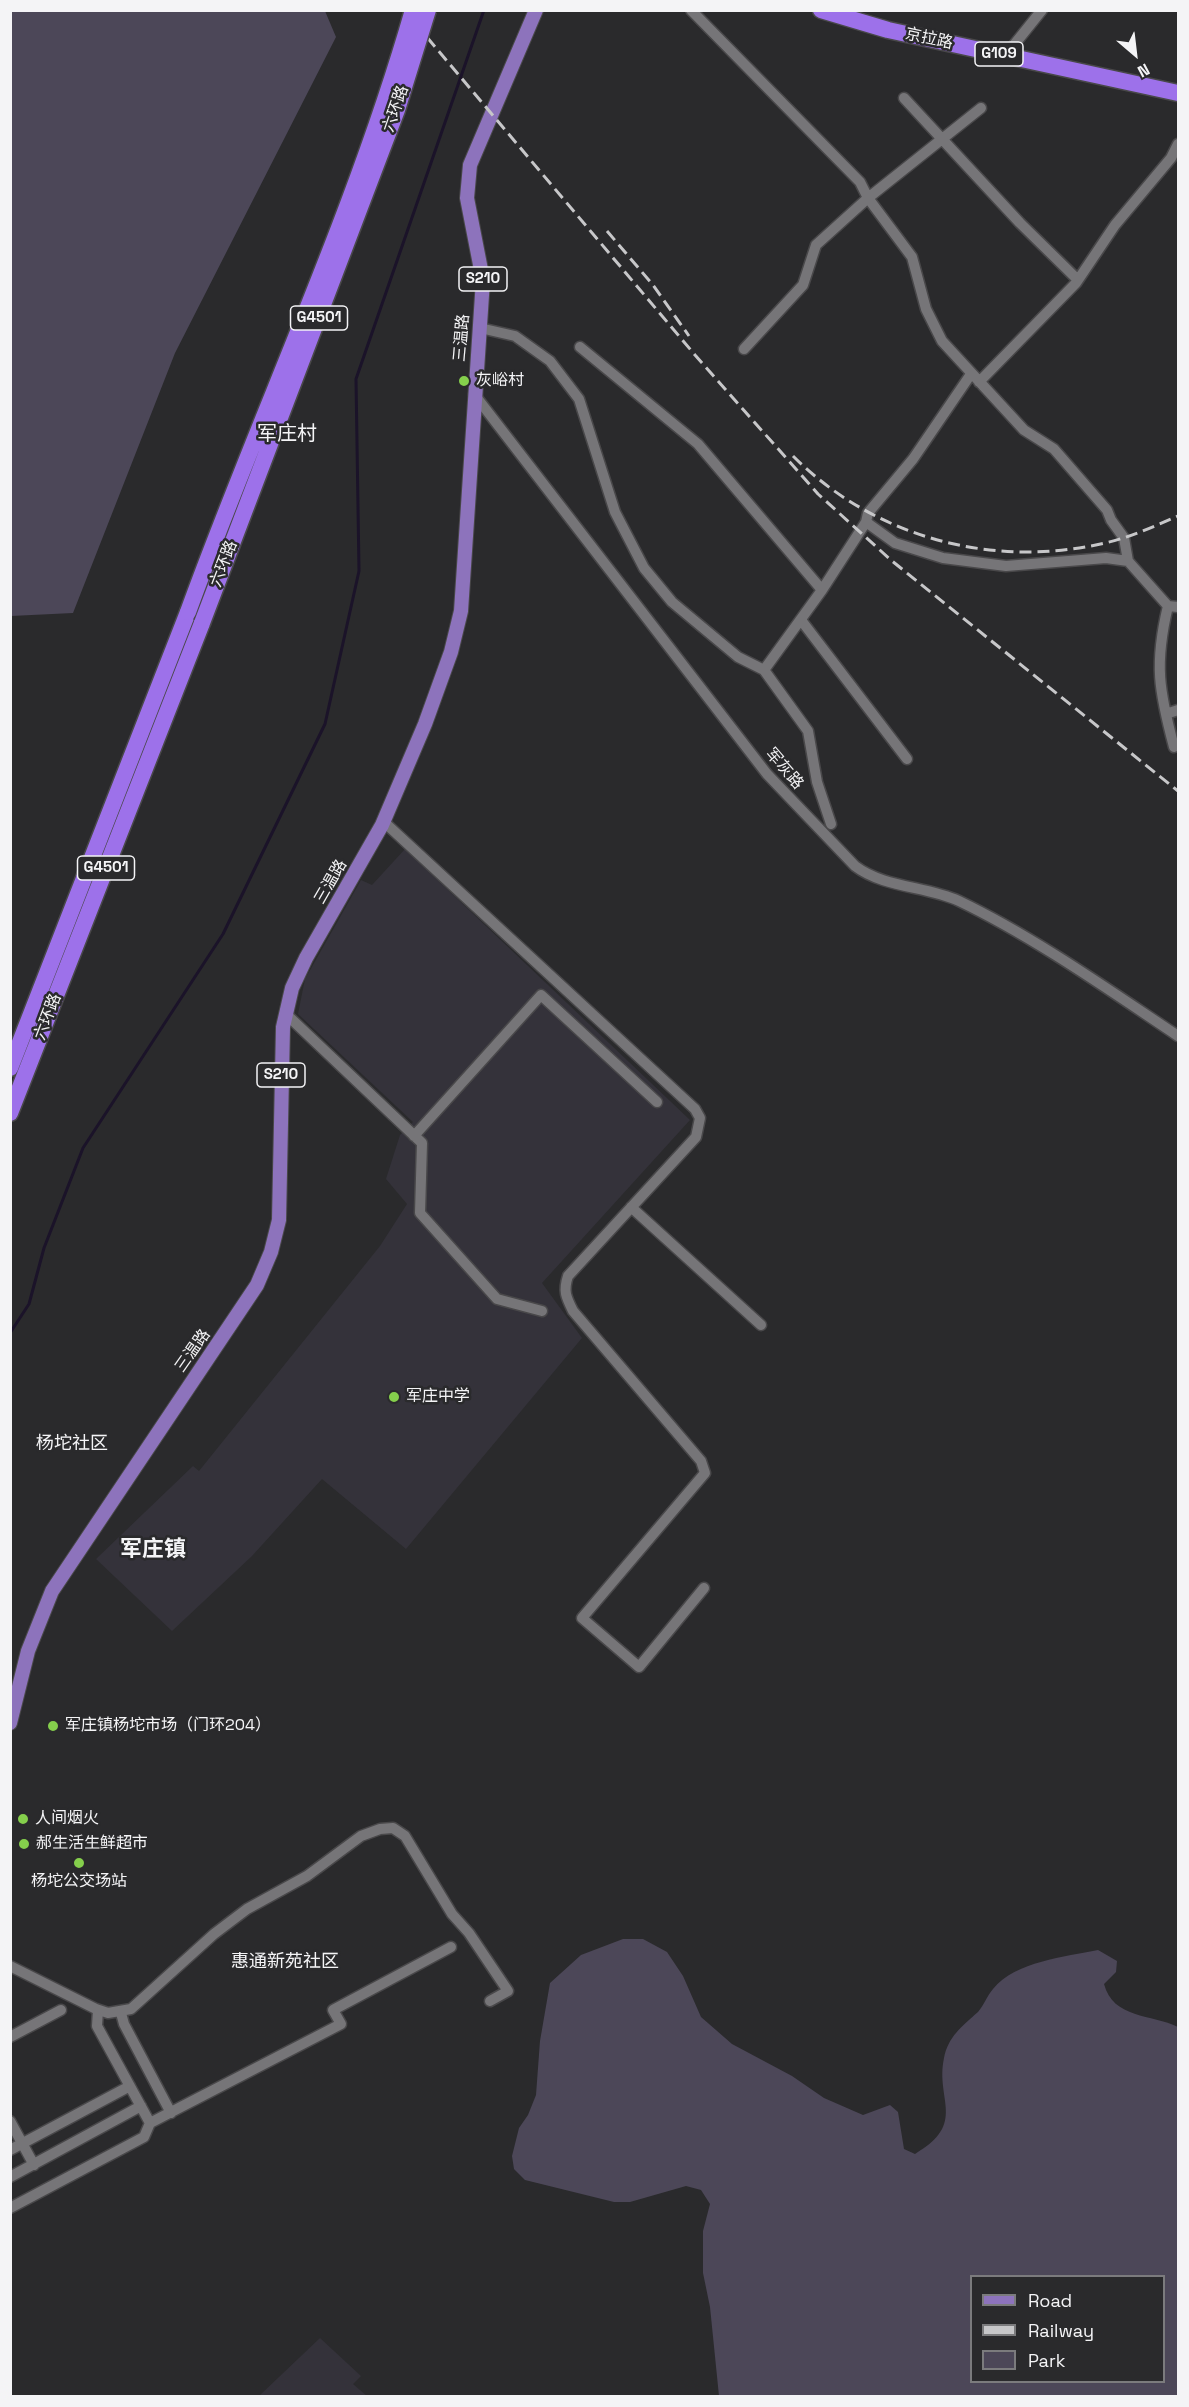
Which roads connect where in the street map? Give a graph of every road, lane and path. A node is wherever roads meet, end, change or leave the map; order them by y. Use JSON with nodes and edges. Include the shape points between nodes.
{"nodes":[{"id":1,"x":413,"y":10,"type":"edge"},
{"id":2,"x":428,"y":10,"type":"edge"},
{"id":3,"x":536,"y":10,"type":"edge"},
{"id":4,"x":691,"y":10,"type":"edge"},
{"id":5,"x":821,"y":10,"type":"edge"},
{"id":6,"x":1042,"y":10,"type":"edge"},
{"id":7,"x":1005,"y":56,"type":"junction"},
{"id":8,"x":1179,"y":93,"type":"edge"},
{"id":9,"x":904,"y":98,"type":"dead end"},
{"id":10,"x":981,"y":108,"type":"dead end"},
{"id":11,"x":941,"y":139,"type":"junction"},
{"id":12,"x":1179,"y":144,"type":"edge"},
{"id":13,"x":868,"y":198,"type":"junction"},
{"id":14,"x":1078,"y":280,"type":"junction"},
{"id":15,"x":480,"y":327,"type":"junction"},
{"id":16,"x":580,"y":347,"type":"dead end"},
{"id":17,"x":744,"y":349,"type":"dead end"},
{"id":18,"x":971,"y":374,"type":"junction"},
{"id":19,"x":980,"y":382,"type":"junction"},
{"id":20,"x":474,"y":394,"type":"junction"},
{"id":21,"x":866,"y":522,"type":"junction"},
{"id":22,"x":1128,"y":561,"type":"junction"},
{"id":23,"x":822,"y":590,"type":"junction"},
{"id":24,"x":1173,"y":606,"type":"edge"},
{"id":25,"x":195,"y":617,"type":"junction"},
{"id":26,"x":801,"y":620,"type":"junction"},
{"id":27,"x":764,"y":670,"type":"junction"},
{"id":28,"x":1179,"y":710,"type":"edge"},
{"id":29,"x":1166,"y":714,"type":"junction"},
{"id":30,"x":1174,"y":747,"type":"dead end"},
{"id":31,"x":907,"y":759,"type":"dead end"},
{"id":32,"x":383,"y":821,"type":"junction"},
{"id":33,"x":831,"y":824,"type":"dead end"},
{"id":34,"x":286,"y":1014,"type":"junction"},
{"id":35,"x":1179,"y":1036,"type":"edge"},
{"id":36,"x":10,"y":1068,"type":"edge"},
{"id":37,"x":657,"y":1102,"type":"dead end"},
{"id":38,"x":10,"y":1113,"type":"edge"},
{"id":39,"x":414,"y":1136,"type":"junction"},
{"id":40,"x":631,"y":1207,"type":"junction"},
{"id":41,"x":542,"y":1311,"type":"dead end"},
{"id":42,"x":761,"y":1325,"type":"dead end"},
{"id":43,"x":704,"y":1588,"type":"dead end"},
{"id":44,"x":10,"y":1723,"type":"edge"},
{"id":45,"x":451,"y":1947,"type":"dead end"},
{"id":46,"x":10,"y":1966,"type":"edge"},
{"id":47,"x":490,"y":2001,"type":"dead end"},
{"id":48,"x":61,"y":2010,"type":"dead end"},
{"id":49,"x":98,"y":2010,"type":"junction"},
{"id":50,"x":121,"y":2013,"type":"junction"},
{"id":51,"x":10,"y":2037,"type":"edge"},
{"id":52,"x":130,"y":2086,"type":"junction"},
{"id":53,"x":141,"y":2106,"type":"junction"},
{"id":54,"x":171,"y":2113,"type":"junction"},
{"id":55,"x":10,"y":2121,"type":"edge"},
{"id":56,"x":150,"y":2123,"type":"junction"},
{"id":57,"x":23,"y":2144,"type":"junction"},
{"id":58,"x":10,"y":2150,"type":"edge"},
{"id":59,"x":34,"y":2165,"type":"junction"},
{"id":60,"x":10,"y":2177,"type":"edge"},
{"id":61,"x":10,"y":2208,"type":"edge"}],
"edges":[{"from":1,"to":25,"type":"highway","name":"六环路","number":"G4501","bridge":true,"via":[[376,124]]},
{"from":2,"to":25,"type":"highway","name":"六环路","number":"G4501","bridge":true,"via":[[396,111]]},
{"from":3,"to":15,"type":"main road","name":"三温路","number":"S210","via":[[470,165],[467,198],[483,280]]},
{"from":4,"to":13,"type":"street","via":[[860,182]]},
{"from":5,"to":7,"type":"highway","name":"京拉路","number":"G109","via":[[888,30]]},
{"from":6,"to":7,"type":"street"},
{"from":7,"to":8,"type":"highway","name":"京拉路","number":"G109"},
{"from":9,"to":11,"type":"street"},
{"from":10,"to":11,"type":"street"},
{"from":11,"to":13,"type":"street"},
{"from":11,"to":14,"type":"street"},
{"from":12,"to":14,"type":"street","via":[[1115,225]]},
{"from":13,"to":17,"type":"street","via":[[816,245],[803,285]]},
{"from":13,"to":18,"type":"street","via":[[912,256],[926,309],[942,341]]},
{"from":14,"to":19,"type":"street"},
{"from":15,"to":20,"type":"main road","name":"三温路","number":"S210"},
{"from":15,"to":27,"type":"street","via":[[515,336],[550,361],[579,399],[615,512],[644,568],[672,602],[738,657]]},
{"from":16,"to":23,"type":"street","via":[[698,444]]},
{"from":18,"to":19,"type":"street"},
{"from":18,"to":21,"type":"street","via":[[913,459],[868,513]]},
{"from":19,"to":22,"type":"street","via":[[1024,430],[1054,449],[1107,510],[1124,538]]},
{"from":20,"to":32,"type":"main road","name":"三温路","number":"S210","via":[[465,575],[457,632],[425,724]]},
{"from":20,"to":35,"type":"street","name":"军灰路","via":[[767,774],[855,866],[867,875],[932,891],[978,911]]},
{"from":21,"to":22,"type":"street","via":[[895,543],[943,558],[1006,566],[1106,558]]},
{"from":21,"to":23,"type":"street"},
{"from":22,"to":24,"type":"street"},
{"from":23,"to":26,"type":"street"},
{"from":24,"to":29,"type":"street","via":[[1159,643],[1160,693]]},
{"from":25,"to":36,"type":"highway","name":"六环路","number":"G4501"},
{"from":25,"to":38,"type":"highway","name":"六环路","number":"G4501"},
{"from":26,"to":27,"type":"street"},
{"from":26,"to":31,"type":"street"},
{"from":27,"to":33,"type":"street","via":[[808,731],[817,782]]},
{"from":28,"to":29,"type":"street"},
{"from":29,"to":30,"type":"street"},
{"from":32,"to":34,"type":"main road","name":"三温路","number":"S210","via":[[306,958],[292,988]]},
{"from":32,"to":40,"type":"street","via":[[695,1109],[700,1118],[696,1137]]},
{"from":34,"to":39,"type":"street"},
{"from":34,"to":44,"type":"main road","name":"三温路","number":"S210","via":[[281,1056],[279,1220],[271,1252],[257,1285],[52,1591],[28,1651]]},
{"from":37,"to":39,"type":"street","via":[[541,995]]},
{"from":39,"to":41,"type":"street","via":[[422,1143],[420,1213],[497,1299]]},
{"from":40,"to":42,"type":"street"},
{"from":40,"to":43,"type":"street","via":[[568,1276],[566,1297],[573,1311],[701,1461],[705,1473],[582,1618],[639,1667]]},
{"from":45,"to":54,"type":"street","via":[[333,2010],[340,2024]]},
{"from":46,"to":49,"type":"street"},
{"from":47,"to":50,"type":"street","via":[[508,1991],[452,1914],[405,1836],[393,1828],[380,1828],[361,1836],[307,1876],[247,1909],[131,2009]]},
{"from":48,"to":51,"type":"street"},
{"from":49,"to":50,"type":"street"},
{"from":49,"to":52,"type":"street","via":[[97,2025]]},
{"from":50,"to":54,"type":"street","via":[[123,2024]]},
{"from":52,"to":53,"type":"street"},
{"from":52,"to":57,"type":"street"},
{"from":53,"to":56,"type":"street"},
{"from":53,"to":59,"type":"street"},
{"from":54,"to":56,"type":"street"},
{"from":55,"to":57,"type":"street"},
{"from":56,"to":61,"type":"street","via":[[144,2137]]},
{"from":57,"to":58,"type":"street"},
{"from":57,"to":59,"type":"street"},
{"from":59,"to":60,"type":"street"}]}
